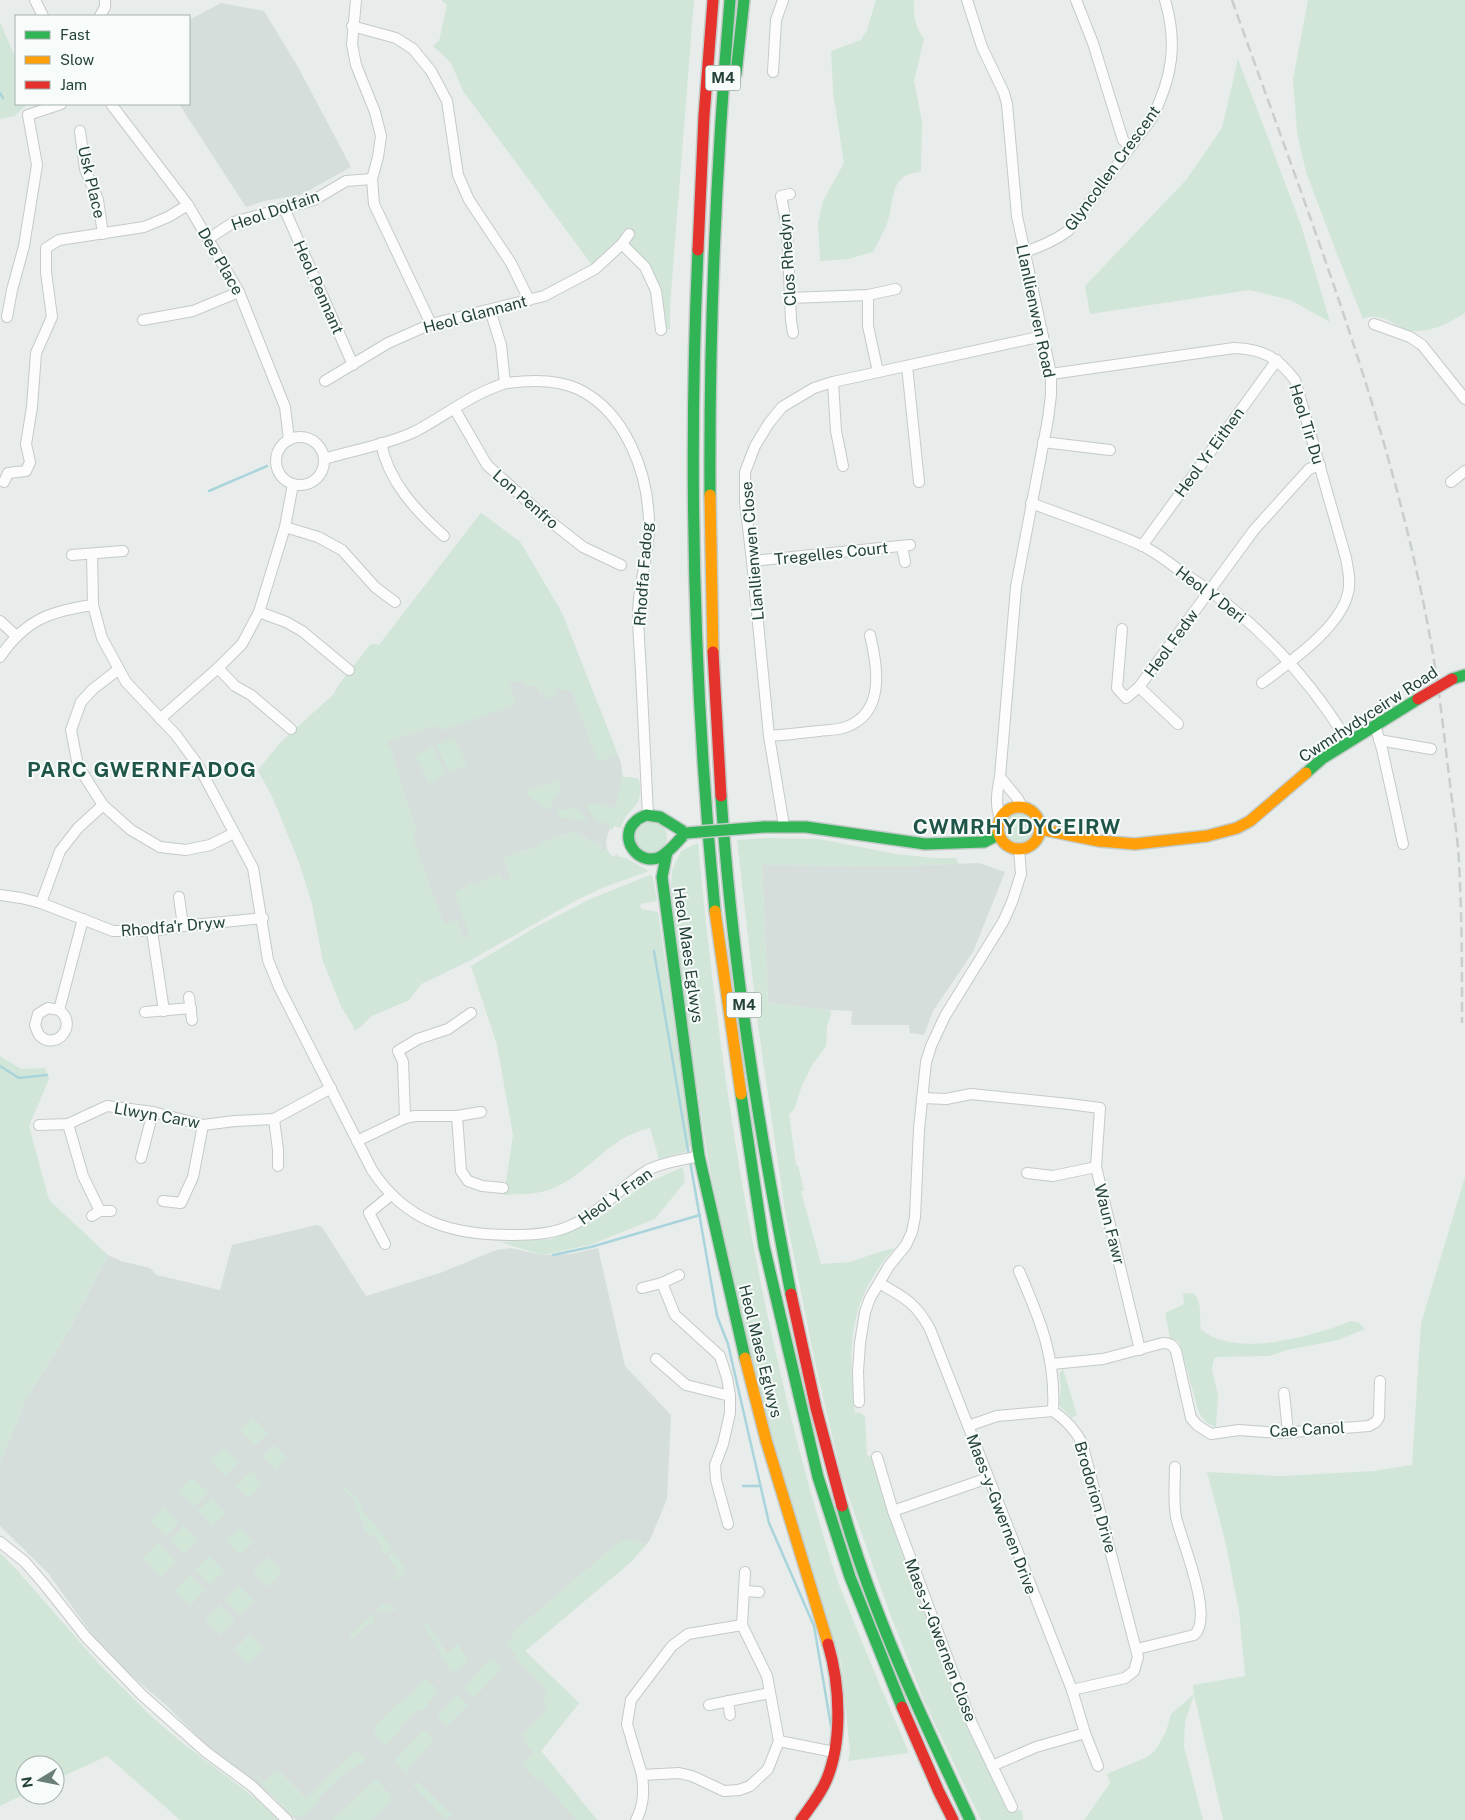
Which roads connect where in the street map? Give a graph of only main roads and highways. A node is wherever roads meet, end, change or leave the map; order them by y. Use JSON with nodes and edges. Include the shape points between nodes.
{"nodes":[{"id":1,"x":702,"y":0,"type":"edge"},
{"id":2,"x":713,"y":0,"type":"edge"},
{"id":3,"x":730,"y":0,"type":"edge"},
{"id":4,"x":744,"y":0,"type":"edge"},
{"id":5,"x":704,"y":116,"type":"junction"},
{"id":6,"x":719,"y":155,"type":"junction"},
{"id":7,"x":1465,"y":675,"type":"edge"},
{"id":8,"x":668,"y":824,"type":"junction"},
{"id":9,"x":1040,"y":829,"type":"junction"},
{"id":10,"x":686,"y":833,"type":"junction"},
{"id":11,"x":998,"y":835,"type":"junction"},
{"id":12,"x":668,"y":850,"type":"junction"},
{"id":13,"x":648,"y":859,"type":"junction"},
{"id":14,"x":662,"y":877,"type":"junction"},
{"id":15,"x":801,"y":1820,"type":"edge"},
{"id":16,"x":953,"y":1820,"type":"edge"},
{"id":17,"x":970,"y":1820,"type":"edge"}],
"edges":[{"from":1,"to":5,"type":"main road","number":"M4","via":[[699,99]]},
{"from":2,"to":5,"type":"main road","number":"M4"},
{"from":3,"to":6,"type":"main road","number":"M4","via":[[720,103]]},
{"from":4,"to":6,"type":"main road","number":"M4","via":[[732,109]]},
{"from":5,"to":16,"type":"main road","number":"M4","via":[[695,315],[696,617],[708,836],[738,1080],[764,1246],[818,1477],[850,1577],[895,1690]]},
{"from":6,"to":17,"type":"main road","number":"M4","via":[[711,297],[712,614],[721,799],[752,1072],[779,1238],[813,1395],[860,1564],[907,1686]]},
{"from":7,"to":9,"type":"main road","name":"Cwmrhydyceirw Road","bridge":true,"via":[[1452,679],[1323,758],[1250,821],[1222,833],[1134,844],[1099,841]]},
{"from":8,"to":10,"type":"main road"},
{"from":8,"to":12,"type":"main road","name":"Heol Maes Eglwys","via":[[672,833]]},
{"from":8,"to":13,"type":"main road","name":"Heol Maes Eglwys","via":[[660,817],[648,815],[634,822],[628,835],[629,844],[635,852]]},
{"from":9,"to":11,"type":"main road","via":[[1033,843],[1019,849],[1006,845]]},
{"from":9,"to":11,"type":"main road","via":[[1032,811],[1013,808],[1000,818]]},
{"from":10,"to":11,"type":"main road","bridge":true,"via":[[806,827],[925,844],[984,842]]},
{"from":10,"to":12,"type":"main road"},
{"from":12,"to":13,"type":"main road","via":[[658,858]]},
{"from":12,"to":14,"type":"main road","name":"Heol Maes Eglwys"},
{"from":13,"to":14,"type":"main road","name":"Heol Maes Eglwys"},
{"from":14,"to":15,"type":"main road","name":"Heol Maes Eglwys","via":[[699,1156],[766,1440],[833,1660],[838,1726],[834,1752],[829,1773]]}]}
